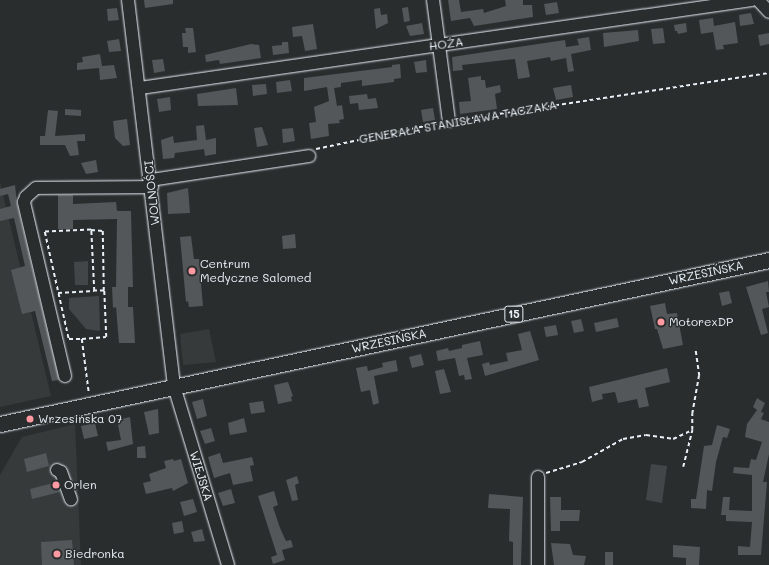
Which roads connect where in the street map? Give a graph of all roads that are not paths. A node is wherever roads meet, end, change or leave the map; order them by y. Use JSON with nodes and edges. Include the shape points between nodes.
{"nodes":[{"id":1,"x":128,"y":0,"type":"edge"},
{"id":2,"x":433,"y":0,"type":"edge"},
{"id":3,"x":752,"y":0,"type":"edge"},
{"id":4,"x":758,"y":0,"type":"edge"},
{"id":5,"x":769,"y":12,"type":"edge"},
{"id":6,"x":439,"y":45,"type":"junction"},
{"id":7,"x":140,"y":88,"type":"junction"},
{"id":8,"x":449,"y":121,"type":"road end"},
{"id":9,"x":309,"y":156,"type":"road end"},
{"id":10,"x":151,"y":183,"type":"junction"},
{"id":11,"x":769,"y":260,"type":"edge"},
{"id":12,"x":65,"y":376,"type":"dead end"},
{"id":13,"x":174,"y":386,"type":"junction"},
{"id":14,"x":3,"y":426,"type":"edge"},
{"id":15,"x":57,"y":470,"type":"dead end"},
{"id":16,"x":538,"y":477,"type":"road end"},
{"id":17,"x":71,"y":499,"type":"dead end"},
{"id":18,"x":228,"y":565,"type":"edge"},
{"id":19,"x":538,"y":565,"type":"edge"}],
"edges":[{"from":1,"to":7,"type":"street","name":"WOLNOŚCI"},
{"from":2,"to":6,"type":"street"},
{"from":3,"to":6,"type":"street","name":"HOŻA"},
{"from":4,"to":5,"type":"street"},
{"from":6,"to":7,"type":"street","name":"HOŻA"},
{"from":6,"to":8,"type":"street"},
{"from":7,"to":10,"type":"street","name":"WOLNOŚCI"},
{"from":9,"to":10,"type":"street"},
{"from":10,"to":12,"type":"street","via":[[36,188],[26,197],[24,202]]},
{"from":10,"to":13,"type":"street","name":"WOLNOŚCI"},
{"from":11,"to":13,"type":"main road","name":"WRZESIŃSKA","number":"15"},
{"from":13,"to":14,"type":"main road","name":"WRZESIŃSKA","number":"15"},
{"from":13,"to":18,"type":"street","name":"WIEJSKA"},
{"from":15,"to":17,"type":"street","via":[[61,472]]},
{"from":16,"to":19,"type":"street"}]}
